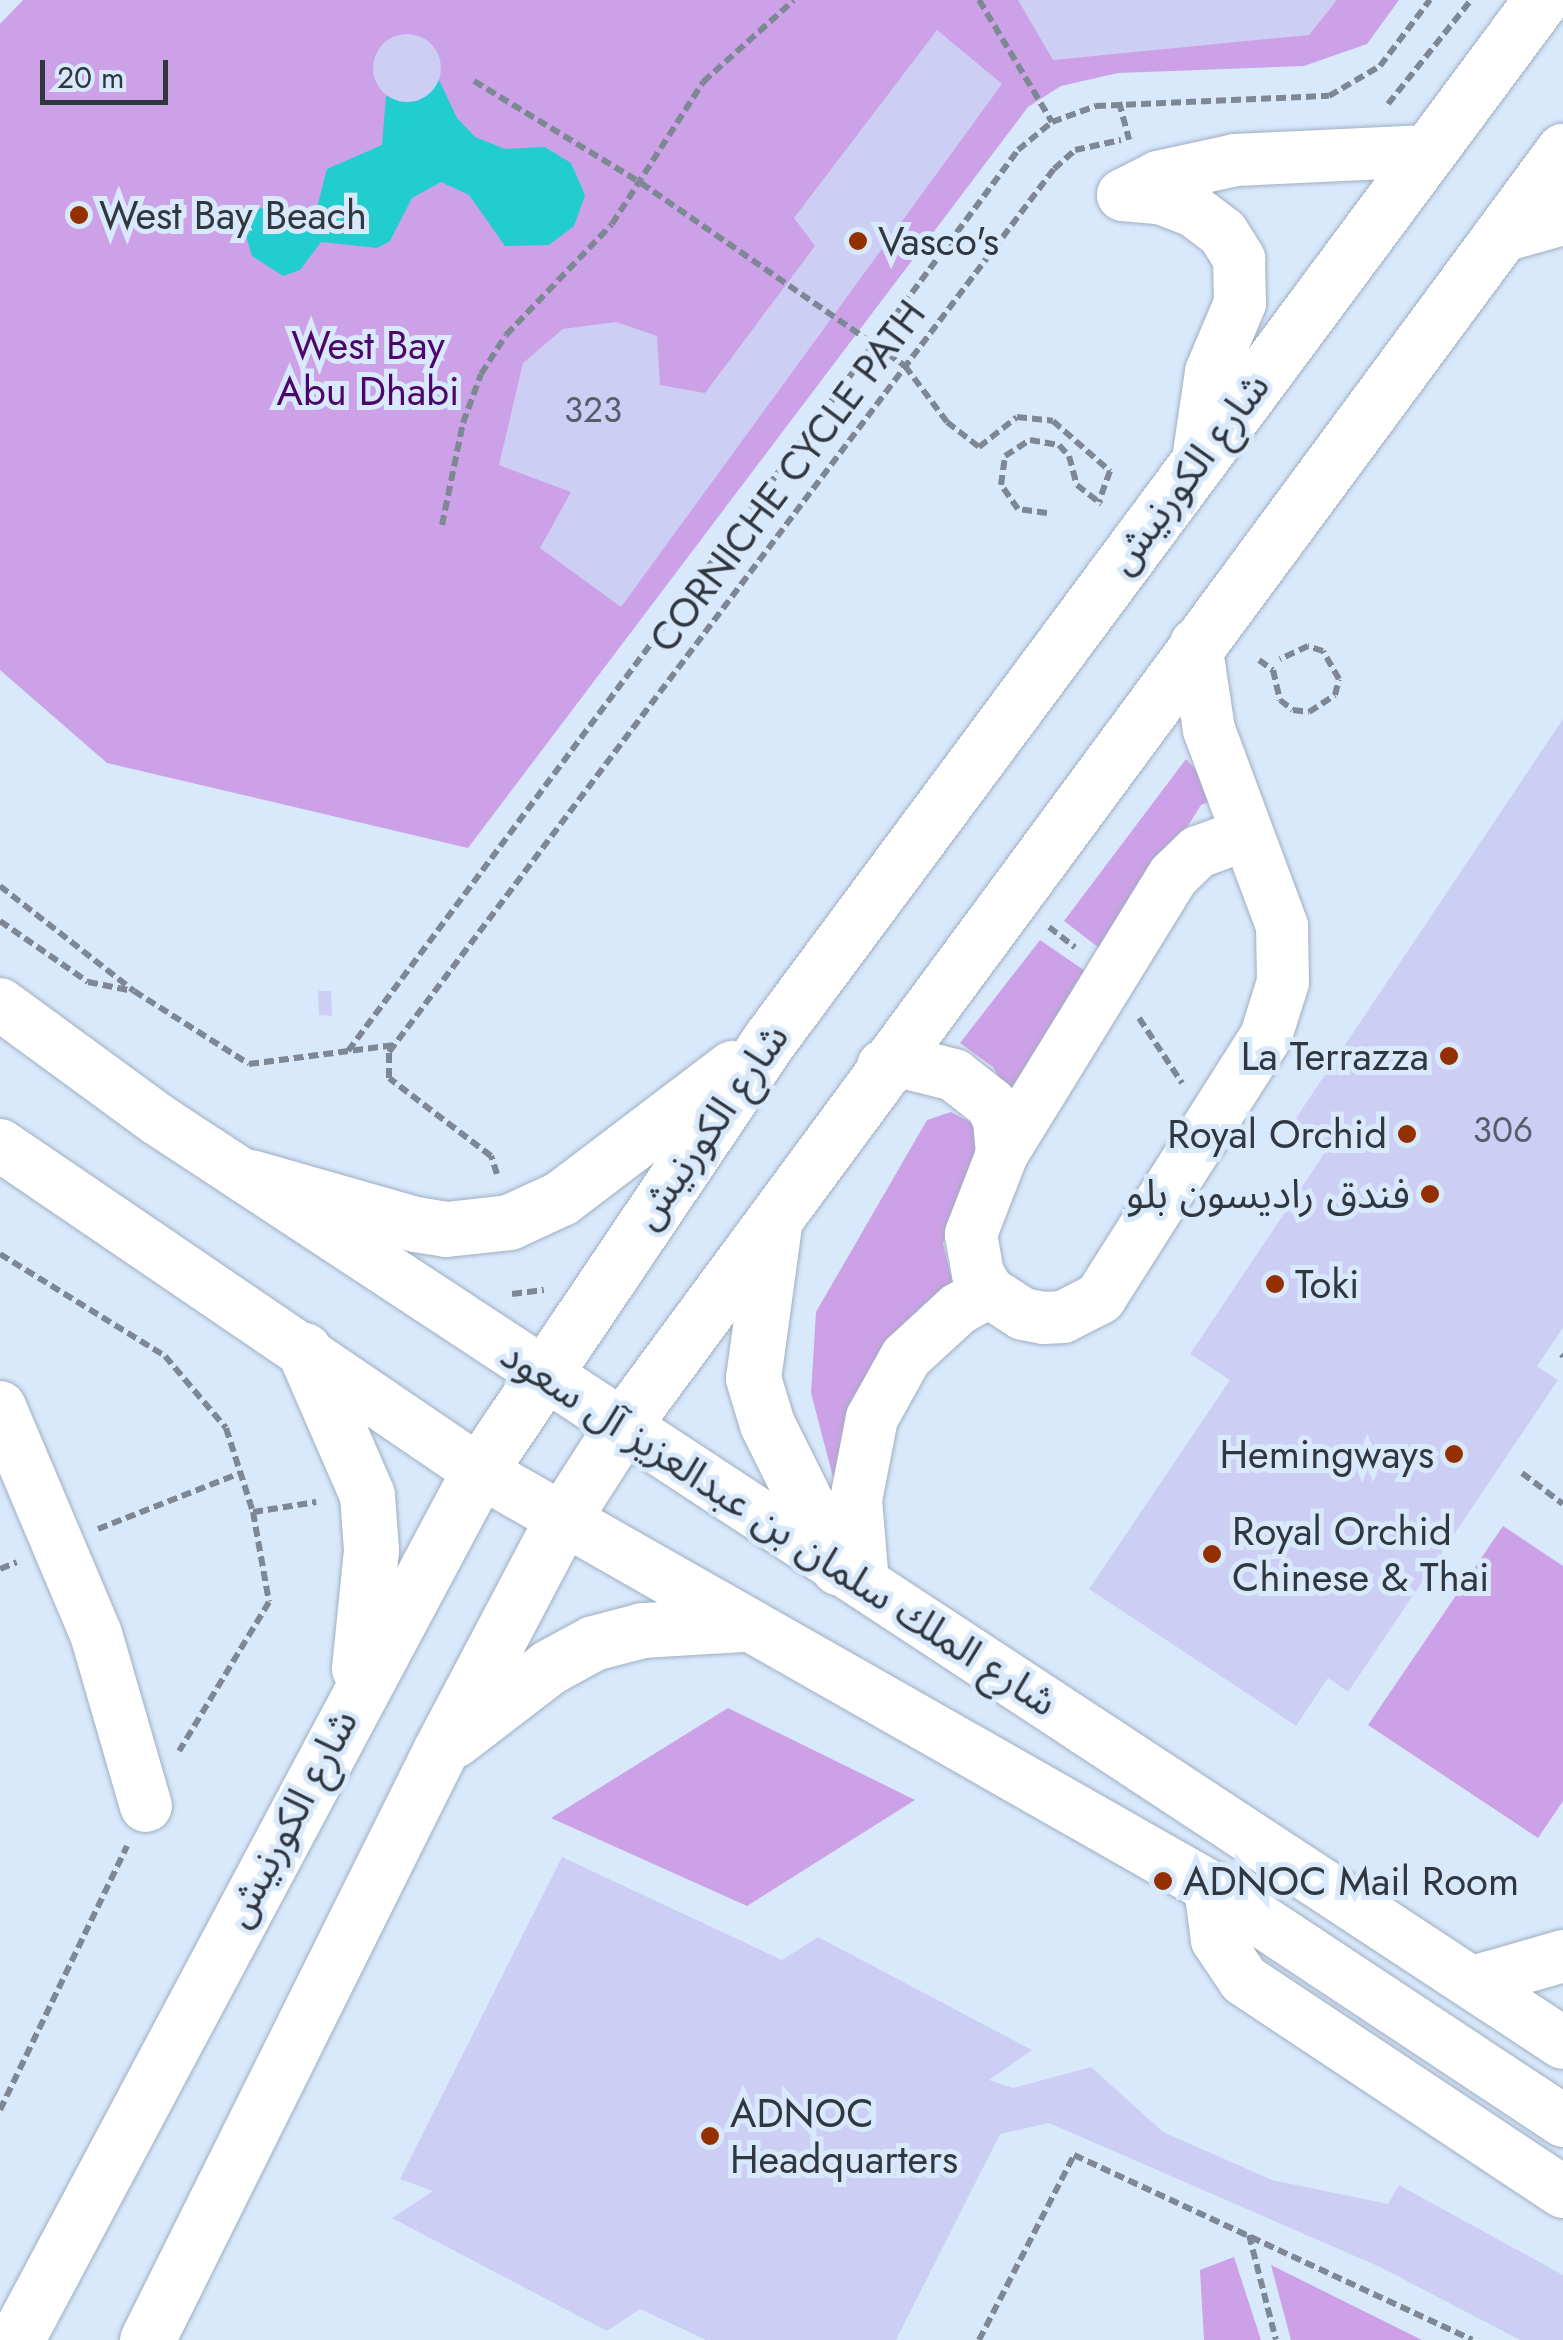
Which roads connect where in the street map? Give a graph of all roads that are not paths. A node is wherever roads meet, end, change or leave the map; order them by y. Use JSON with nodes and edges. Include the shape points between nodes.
{"nodes":[{"id":1,"x":1541,"y":0,"type":"edge"},
{"id":2,"x":1428,"y":151,"type":"junction"},
{"id":3,"x":1563,"y":151,"type":"edge"},
{"id":4,"x":1563,"y":218,"type":"edge"},
{"id":5,"x":1499,"y":237,"type":"junction"},
{"id":6,"x":1198,"y":460,"type":"junction"},
{"id":7,"x":1196,"y":644,"type":"junction"},
{"id":8,"x":1247,"y":834,"type":"junction"},
{"id":9,"x":0,"y":1004,"type":"edge"},
{"id":10,"x":770,"y":1039,"type":"junction"},
{"id":11,"x":882,"y":1066,"type":"junction"},
{"id":12,"x":0,"y":1145,"type":"edge"},
{"id":13,"x":1002,"y":1154,"type":"junction"},
{"id":14,"x":250,"y":1177,"type":"junction"},
{"id":15,"x":778,"y":1208,"type":"junction"},
{"id":16,"x":989,"y":1292,"type":"junction"},
{"id":17,"x":304,"y":1350,"type":"junction"},
{"id":18,"x":543,"y":1374,"type":"junction"},
{"id":19,"x":0,"y":1407,"type":"edge"},
{"id":20,"x":622,"y":1426,"type":"junction"},
{"id":21,"x":478,"y":1471,"type":"junction"},
{"id":22,"x":562,"y":1520,"type":"junction"},
{"id":23,"x":850,"y":1575,"type":"junction"},
{"id":24,"x":744,"y":1624,"type":"junction"},
{"id":25,"x":356,"y":1691,"type":"junction"},
{"id":26,"x":440,"y":1751,"type":"junction"},
{"id":27,"x":146,"y":1806,"type":"dead end"},
{"id":28,"x":1210,"y":1887,"type":"junction"},
{"id":29,"x":1563,"y":1956,"type":"edge"},
{"id":30,"x":1473,"y":1982,"type":"junction"},
{"id":31,"x":1563,"y":2043,"type":"edge"},
{"id":32,"x":1563,"y":2121,"type":"edge"},
{"id":33,"x":1563,"y":2192,"type":"edge"},
{"id":34,"x":16,"y":2340,"type":"edge"},
{"id":35,"x":147,"y":2340,"type":"edge"}],
"edges":[{"from":1,"to":2,"type":"main road","name":"شارع الكورنيش"},
{"from":2,"to":6,"type":"main road","name":"شارع الكورنيش"},
{"from":2,"to":6,"type":"street","via":[[1215,163],[1158,177],[1123,195],[1160,198],[1194,212],[1223,233],[1238,258],[1243,289],[1212,372]]},
{"from":3,"to":5,"type":"main road"},
{"from":4,"to":5,"type":"street"},
{"from":5,"to":7,"type":"main road"},
{"from":6,"to":10,"type":"main road","name":"شارع الكورنيش"},
{"from":7,"to":8,"type":"street","via":[[1210,730]]},
{"from":7,"to":11,"type":"main road"},
{"from":8,"to":13,"type":"street","via":[[1198,852],[1173,876]]},
{"from":8,"to":16,"type":"street","via":[[1282,926],[1283,982],[1266,1036],[1100,1298],[1063,1317],[1043,1318],[1004,1305]]},
{"from":9,"to":14,"type":"street","name":"شارع الملك سلمان بن عبدالعزيز آل سعود","via":[[156,1119]]},
{"from":10,"to":14,"type":"main road","via":[[561,1198],[509,1222],[446,1229],[415,1224]]},
{"from":10,"to":18,"type":"main road","name":"شارع الكورنيش"},
{"from":11,"to":13,"type":"street","via":[[931,1067],[974,1088],[998,1120]]},
{"from":11,"to":15,"type":"main road"},
{"from":12,"to":17,"type":"street","name":"شارع الملك سلمان بن عبدالعزيز آل سعود"},
{"from":13,"to":16,"type":"street","via":[[971,1234],[978,1274]]},
{"from":14,"to":18,"type":"street","name":"شارع الملك سلمان بن عبدالعزيز آل سعود"},
{"from":15,"to":20,"type":"main road"},
{"from":15,"to":23,"type":"main road","via":[[753,1378],[766,1424]]},
{"from":16,"to":23,"type":"street","via":[[930,1331],[906,1357],[872,1418]]},
{"from":17,"to":21,"type":"street","name":"شارع الملك سلمان بن عبدالعزيز آل سعود"},
{"from":17,"to":25,"type":"main road","via":[[367,1495],[371,1550]]},
{"from":18,"to":20,"type":"street","name":"شارع الملك سلمان بن عبدالعزيز آل سعود"},
{"from":18,"to":21,"type":"main road","name":"شارع الكورنيش"},
{"from":19,"to":27,"type":"street","via":[[96,1634]]},
{"from":20,"to":22,"type":"main road"},
{"from":20,"to":23,"type":"street","name":"شارع الملك سلمان بن عبدالعزيز آل سعود"},
{"from":21,"to":22,"type":"street","name":"شارع الملك سلمان بن عبدالعزيز آل سعود"},
{"from":21,"to":25,"type":"main road","name":"شارع الكورنيش"},
{"from":22,"to":24,"type":"street","name":"شارع الملك سلمان بن عبدالعزيز آل سعود"},
{"from":22,"to":26,"type":"main road"},
{"from":23,"to":30,"type":"street","name":"شارع الملك سلمان بن عبدالعزيز آل سعود"},
{"from":24,"to":26,"type":"main road","via":[[643,1630],[593,1643],[548,1667]]},
{"from":24,"to":28,"type":"street","name":"شارع الملك سلمان بن عبدالعزيز آل سعود"},
{"from":25,"to":34,"type":"main road","name":"شارع الكورنيش"},
{"from":26,"to":35,"type":"main road"},
{"from":28,"to":32,"type":"street","name":"شارع الملك سلمان بن عبدالعزيز آل سعود"},
{"from":28,"to":33,"type":"street","via":[[1218,1940],[1244,1980]]},
{"from":29,"to":30,"type":"street"},
{"from":30,"to":31,"type":"street","name":"شارع الملك سلمان بن عبدالعزيز آل سعود"}]}
